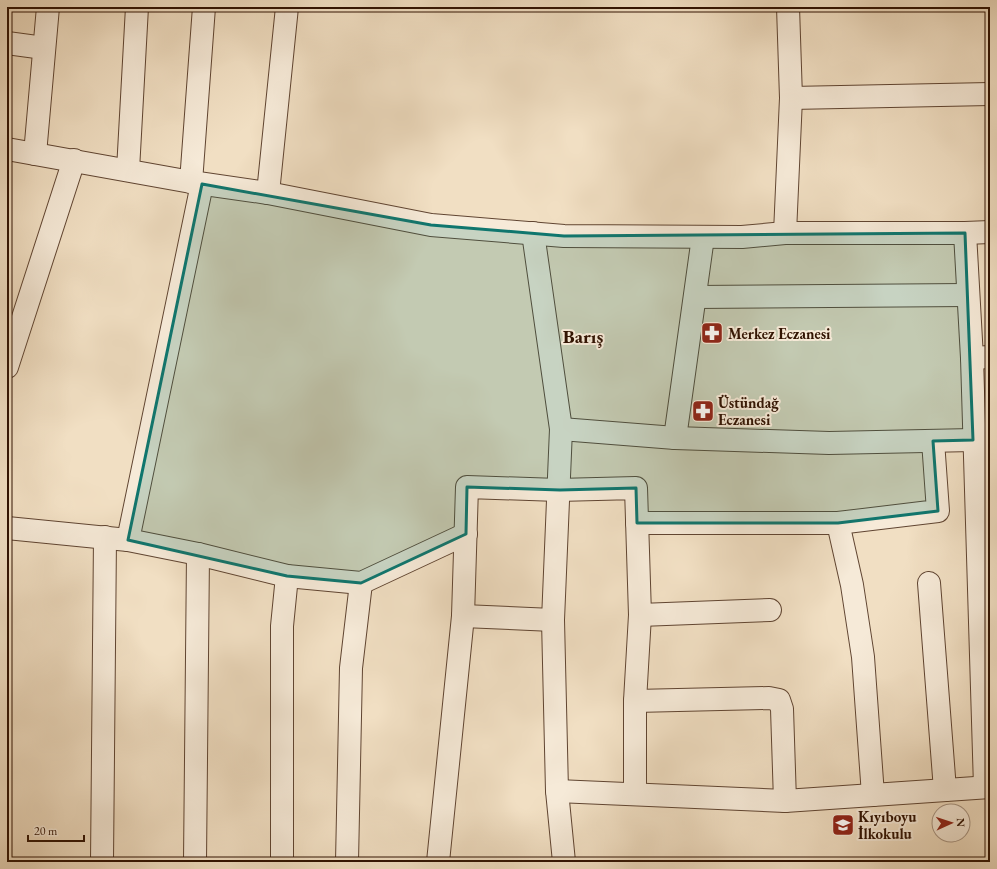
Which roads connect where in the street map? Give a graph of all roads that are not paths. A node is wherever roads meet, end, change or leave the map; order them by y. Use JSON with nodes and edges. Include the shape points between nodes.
{"nodes":[{"id":1,"x":48,"y":7,"type":"edge"},
{"id":2,"x":137,"y":7,"type":"edge"},
{"id":3,"x":204,"y":7,"type":"edge"},
{"id":4,"x":287,"y":7,"type":"edge"},
{"id":5,"x":788,"y":7,"type":"edge"},
{"id":6,"x":7,"y":43,"type":"edge"},
{"id":7,"x":44,"y":48,"type":"junction"},
{"id":8,"x":990,"y":94,"type":"edge"},
{"id":9,"x":791,"y":98,"type":"junction"},
{"id":10,"x":7,"y":149,"type":"edge"},
{"id":11,"x":35,"y":154,"type":"junction"},
{"id":12,"x":74,"y":160,"type":"junction"},
{"id":13,"x":128,"y":170,"type":"junction"},
{"id":14,"x":196,"y":183,"type":"junction"},
{"id":15,"x":268,"y":193,"type":"junction"},
{"id":16,"x":990,"y":232,"type":"edge"},
{"id":17,"x":534,"y":233,"type":"junction"},
{"id":18,"x":785,"y":233,"type":"junction"},
{"id":19,"x":965,"y":233,"type":"junction"},
{"id":20,"x":703,"y":237,"type":"junction"},
{"id":21,"x":968,"y":294,"type":"junction"},
{"id":22,"x":695,"y":296,"type":"junction"},
{"id":23,"x":981,"y":358,"type":"edge"},
{"id":24,"x":7,"y":367,"type":"edge"},
{"id":25,"x":561,"y":429,"type":"junction"},
{"id":26,"x":675,"y":438,"type":"junction"},
{"id":27,"x":933,"y":441,"type":"junction"},
{"id":28,"x":979,"y":450,"type":"edge"},
{"id":29,"x":558,"y":490,"type":"junction"},
{"id":30,"x":637,"y":523,"type":"junction"},
{"id":31,"x":838,"y":523,"type":"junction"},
{"id":32,"x":7,"y":528,"type":"edge"},
{"id":33,"x":466,"y":534,"type":"junction"},
{"id":34,"x":983,"y":535,"type":"edge"},
{"id":35,"x":105,"y":537,"type":"junction"},
{"id":36,"x":128,"y":540,"type":"junction"},
{"id":37,"x":198,"y":554,"type":"junction"},
{"id":38,"x":288,"y":576,"type":"junction"},
{"id":39,"x":361,"y":583,"type":"junction"},
{"id":40,"x":929,"y":584,"type":"dead end"},
{"id":41,"x":770,"y":610,"type":"dead end"},
{"id":42,"x":463,"y":616,"type":"junction"},
{"id":43,"x":640,"y":616,"type":"junction"},
{"id":44,"x":553,"y":620,"type":"junction"},
{"id":45,"x":635,"y":701,"type":"junction"},
{"id":46,"x":987,"y":787,"type":"edge"},
{"id":47,"x":945,"y":790,"type":"junction"},
{"id":48,"x":557,"y":791,"type":"junction"},
{"id":49,"x":635,"y":794,"type":"junction"},
{"id":50,"x":873,"y":795,"type":"junction"},
{"id":51,"x":785,"y":802,"type":"junction"},
{"id":52,"x":102,"y":862,"type":"edge"},
{"id":53,"x":195,"y":862,"type":"edge"},
{"id":54,"x":282,"y":862,"type":"edge"},
{"id":55,"x":347,"y":862,"type":"edge"},
{"id":56,"x":438,"y":862,"type":"edge"},
{"id":57,"x":564,"y":862,"type":"edge"}],
"edges":[{"from":1,"to":7,"type":"street"},
{"from":2,"to":13,"type":"street"},
{"from":3,"to":14,"type":"street"},
{"from":4,"to":15,"type":"street"},
{"from":5,"to":9,"type":"street"},
{"from":6,"to":7,"type":"street"},
{"from":7,"to":11,"type":"street"},
{"from":8,"to":9,"type":"street"},
{"from":9,"to":18,"type":"street"},
{"from":10,"to":11,"type":"street"},
{"from":11,"to":12,"type":"street"},
{"from":12,"to":13,"type":"street"},
{"from":12,"to":24,"type":"street"},
{"from":13,"to":14,"type":"street"},
{"from":14,"to":15,"type":"street"},
{"from":14,"to":36,"type":"street"},
{"from":15,"to":17,"type":"street","via":[[431,225]]},
{"from":16,"to":19,"type":"street"},
{"from":17,"to":20,"type":"street","via":[[564,236]]},
{"from":17,"to":25,"type":"street"},
{"from":18,"to":19,"type":"street"},
{"from":18,"to":20,"type":"street"},
{"from":19,"to":21,"type":"street"},
{"from":20,"to":22,"type":"street"},
{"from":21,"to":22,"type":"street"},
{"from":21,"to":23,"type":"street"},
{"from":22,"to":26,"type":"street"},
{"from":23,"to":28,"type":"street"},
{"from":25,"to":26,"type":"street"},
{"from":25,"to":29,"type":"street"},
{"from":26,"to":27,"type":"street","via":[[829,443]]},
{"from":27,"to":28,"type":"street"},
{"from":27,"to":31,"type":"street","via":[[938,511]]},
{"from":28,"to":34,"type":"street"},
{"from":29,"to":30,"type":"street","via":[[636,488]]},
{"from":29,"to":33,"type":"street","via":[[467,487]]},
{"from":29,"to":44,"type":"street"},
{"from":30,"to":31,"type":"street"},
{"from":30,"to":43,"type":"street"},
{"from":31,"to":50,"type":"street","via":[[852,585],[863,657]]},
{"from":32,"to":35,"type":"street"},
{"from":33,"to":39,"type":"street"},
{"from":33,"to":42,"type":"street"},
{"from":34,"to":46,"type":"street"},
{"from":35,"to":36,"type":"street"},
{"from":35,"to":52,"type":"street"},
{"from":36,"to":37,"type":"street"},
{"from":37,"to":38,"type":"street"},
{"from":37,"to":53,"type":"street"},
{"from":38,"to":39,"type":"street"},
{"from":38,"to":54,"type":"street","via":[[282,626]]},
{"from":39,"to":55,"type":"street","via":[[351,668]]},
{"from":40,"to":47,"type":"street"},
{"from":41,"to":43,"type":"street"},
{"from":42,"to":44,"type":"street"},
{"from":42,"to":56,"type":"street"},
{"from":43,"to":45,"type":"street"},
{"from":44,"to":48,"type":"street"},
{"from":45,"to":49,"type":"street"},
{"from":45,"to":51,"type":"street","via":[[769,698],[779,700],[782,709]]},
{"from":46,"to":47,"type":"street"},
{"from":47,"to":50,"type":"street"},
{"from":48,"to":49,"type":"street"},
{"from":48,"to":57,"type":"street"},
{"from":49,"to":51,"type":"street"},
{"from":50,"to":51,"type":"street"}]}
